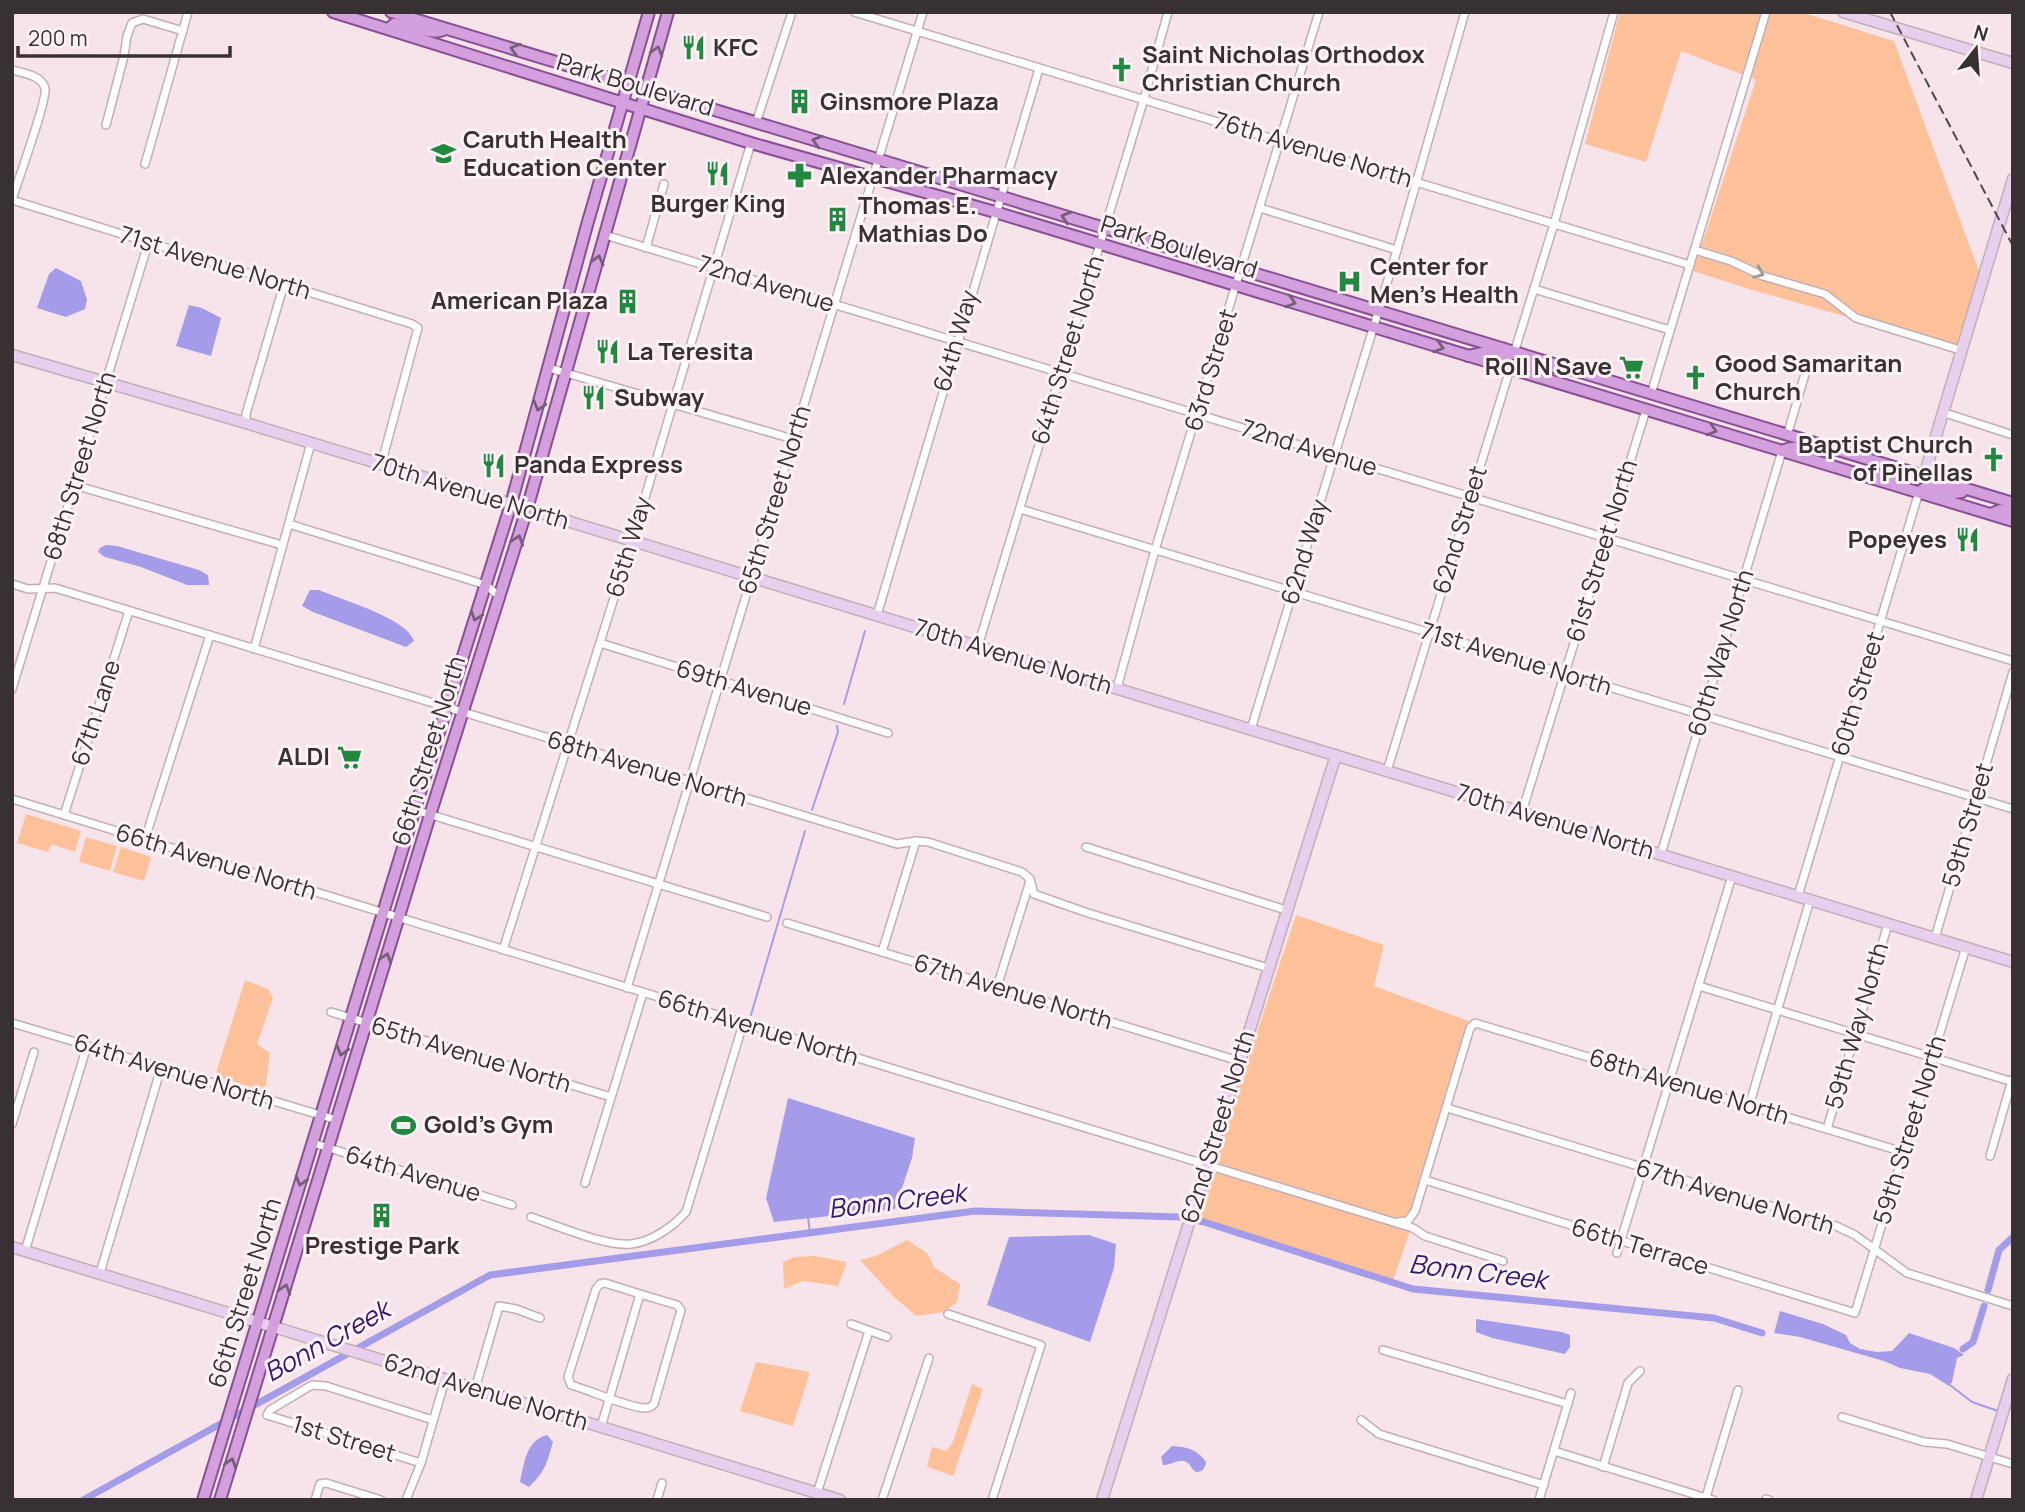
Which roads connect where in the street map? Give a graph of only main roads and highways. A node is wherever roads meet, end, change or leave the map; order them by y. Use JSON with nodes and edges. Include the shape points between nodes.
{"nodes":[{"id":1,"x":333,"y":12,"type":"edge"},
{"id":2,"x":391,"y":12,"type":"edge"},
{"id":3,"x":649,"y":12,"type":"edge"},
{"id":4,"x":668,"y":12,"type":"edge"},
{"id":5,"x":389,"y":29,"type":"junction"},
{"id":6,"x":446,"y":29,"type":"junction"},
{"id":7,"x":627,"y":83,"type":"junction"},
{"id":8,"x":646,"y":89,"type":"junction"},
{"id":9,"x":622,"y":103,"type":"junction"},
{"id":10,"x":641,"y":109,"type":"junction"},
{"id":11,"x":1514,"y":353,"type":"junction"},
{"id":12,"x":1468,"y":356,"type":"junction"},
{"id":13,"x":1559,"y":366,"type":"junction"},
{"id":14,"x":1510,"y":369,"type":"junction"},
{"id":15,"x":1651,"y":394,"type":"junction"},
{"id":16,"x":1597,"y":395,"type":"junction"},
{"id":17,"x":1694,"y":407,"type":"junction"},
{"id":18,"x":1646,"y":410,"type":"junction"},
{"id":19,"x":1787,"y":436,"type":"junction"},
{"id":20,"x":1739,"y":438,"type":"junction"},
{"id":21,"x":1831,"y":449,"type":"junction"},
{"id":22,"x":1782,"y":451,"type":"junction"},
{"id":23,"x":1924,"y":475,"type":"junction"},
{"id":24,"x":1871,"y":478,"type":"junction"},
{"id":25,"x":1965,"y":489,"type":"junction"},
{"id":26,"x":1919,"y":492,"type":"junction"},
{"id":27,"x":2013,"y":503,"type":"edge"},
{"id":28,"x":2013,"y":512,"type":"edge"},
{"id":29,"x":1991,"y":514,"type":"junction"},
{"id":30,"x":2013,"y":520,"type":"edge"},
{"id":31,"x":203,"y":1500,"type":"edge"},
{"id":32,"x":220,"y":1500,"type":"edge"}],
"edges":[{"from":1,"to":5,"type":"main road","name":"Park Boulevard"},
{"from":2,"to":6,"type":"main road","name":"Park Boulevard"},
{"from":3,"to":7,"type":"main road","name":"66th Street North"},
{"from":8,"to":4,"type":"main road","name":"66th Street North","one_way":true},
{"from":5,"to":6,"type":"main road","via":[[394,24],[432,32]]},
{"from":5,"to":9,"type":"main road","name":"Park Boulevard"},
{"from":7,"to":6,"type":"main road","name":"Park Boulevard","one_way":true},
{"from":7,"to":8,"type":"main road","name":"Park Boulevard"},
{"from":7,"to":9,"type":"main road","name":"66th Street North"},
{"from":8,"to":10,"type":"main road","name":"66th Street North"},
{"from":11,"to":8,"type":"main road","name":"Park Boulevard","one_way":true},
{"from":9,"to":10,"type":"main road","name":"Park Boulevard"},
{"from":9,"to":31,"type":"main road","name":"66th Street North","one_way":true,"via":[[512,504]]},
{"from":10,"to":12,"type":"main road","name":"Park Boulevard","one_way":true},
{"from":32,"to":10,"type":"main road","name":"66th Street North","one_way":true,"via":[[527,509]]},
{"from":11,"to":12,"type":"main road"},
{"from":11,"to":13,"type":"main road","name":"Park Boulevard"},
{"from":12,"to":14,"type":"main road","name":"Park Boulevard"},
{"from":13,"to":14,"type":"main road","via":[[1540,369],[1522,364]]},
{"from":13,"to":15,"type":"main road","name":"Park Boulevard"},
{"from":14,"to":16,"type":"main road","name":"Park Boulevard"},
{"from":15,"to":16,"type":"main road"},
{"from":15,"to":17,"type":"main road","name":"Park Boulevard"},
{"from":16,"to":18,"type":"main road","name":"Park Boulevard"},
{"from":17,"to":18,"type":"main road","via":[[1681,410],[1657,405]]},
{"from":17,"to":19,"type":"main road","name":"Park Boulevard"},
{"from":18,"to":20,"type":"main road","name":"Park Boulevard","one_way":true},
{"from":19,"to":20,"type":"main road","via":[[1749,433]]},
{"from":19,"to":21,"type":"main road","name":"Park Boulevard"},
{"from":20,"to":22,"type":"main road","name":"Park Boulevard"},
{"from":21,"to":22,"type":"main road","via":[[1794,447]]},
{"from":21,"to":23,"type":"main road","name":"Park Boulevard"},
{"from":22,"to":24,"type":"main road","name":"Park Boulevard"},
{"from":23,"to":24,"type":"main road","via":[[1910,480],[1889,475]]},
{"from":23,"to":25,"type":"main road","name":"Park Boulevard"},
{"from":24,"to":26,"type":"main road","name":"Park Boulevard"},
{"from":25,"to":26,"type":"main road","via":[[1954,492],[1927,487]]},
{"from":25,"to":27,"type":"main road","name":"Park Boulevard"},
{"from":26,"to":29,"type":"main road","name":"Park Boulevard"},
{"from":28,"to":29,"type":"main road"},
{"from":29,"to":30,"type":"main road","name":"Park Boulevard"}]}
